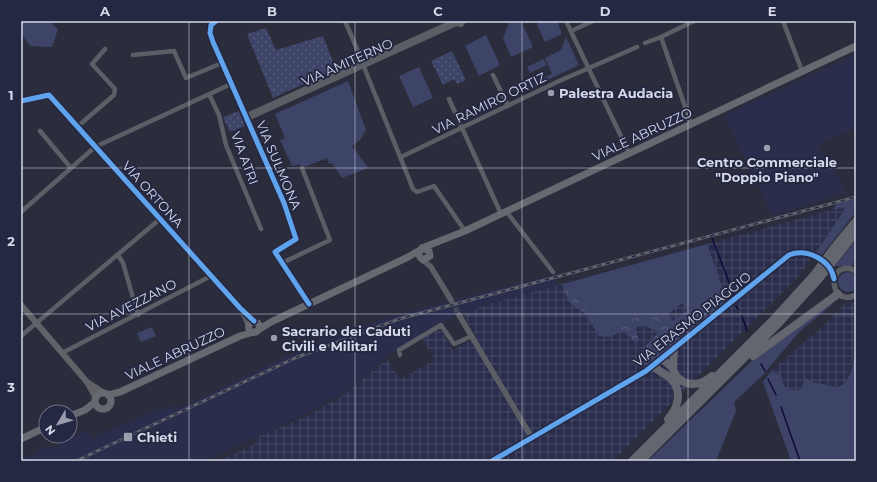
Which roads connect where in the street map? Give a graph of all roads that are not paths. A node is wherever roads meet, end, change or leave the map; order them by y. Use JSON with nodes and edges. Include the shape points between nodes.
{"nodes":[{"id":1,"x":216,"y":21,"type":"edge"},
{"id":2,"x":345,"y":21,"type":"edge"},
{"id":3,"x":464,"y":21,"type":"edge"},
{"id":4,"x":566,"y":21,"type":"edge"},
{"id":5,"x":593,"y":21,"type":"edge"},
{"id":6,"x":694,"y":21,"type":"edge"},
{"id":7,"x":783,"y":21,"type":"edge"},
{"id":8,"x":455,"y":22,"type":"edge"},
{"id":9,"x":571,"y":31,"type":"junction"},
{"id":10,"x":661,"y":37,"type":"junction"},
{"id":11,"x":645,"y":43,"type":"dead end"},
{"id":12,"x":856,"y":46,"type":"edge"},
{"id":13,"x":637,"y":47,"type":"dead end"},
{"id":14,"x":105,"y":49,"type":"dead end"},
{"id":15,"x":133,"y":55,"type":"dead end"},
{"id":16,"x":222,"y":63,"type":"junction"},
{"id":17,"x":364,"y":65,"type":"junction"},
{"id":18,"x":588,"y":68,"type":"junction"},
{"id":19,"x":802,"y":72,"type":"junction"},
{"id":20,"x":493,"y":75,"type":"dead end"},
{"id":21,"x":231,"y":84,"type":"junction"},
{"id":22,"x":209,"y":94,"type":"junction"},
{"id":23,"x":449,"y":99,"type":"dead end"},
{"id":24,"x":21,"y":101,"type":"edge"},
{"id":25,"x":508,"y":106,"type":"junction"},
{"id":26,"x":246,"y":117,"type":"junction"},
{"id":27,"x":691,"y":124,"type":"junction"},
{"id":28,"x":77,"y":127,"type":"junction"},
{"id":29,"x":463,"y":128,"type":"junction"},
{"id":30,"x":40,"y":131,"type":"dead end"},
{"id":31,"x":95,"y":147,"type":"junction"},
{"id":32,"x":629,"y":153,"type":"junction"},
{"id":33,"x":401,"y":157,"type":"junction"},
{"id":34,"x":71,"y":168,"type":"junction"},
{"id":35,"x":302,"y":168,"type":"dead end"},
{"id":36,"x":21,"y":212,"type":"edge"},
{"id":37,"x":504,"y":212,"type":"junction"},
{"id":38,"x":160,"y":219,"type":"junction"},
{"id":39,"x":856,"y":221,"type":"edge"},
{"id":40,"x":261,"y":229,"type":"dead end"},
{"id":41,"x":465,"y":231,"type":"junction"},
{"id":42,"x":856,"y":232,"type":"edge"},
{"id":43,"x":836,"y":252,"type":"junction"},
{"id":44,"x":424,"y":254,"type":"junction"},
{"id":45,"x":118,"y":255,"type":"junction"},
{"id":46,"x":282,"y":264,"type":"junction"},
{"id":47,"x":829,"y":267,"type":"junction"},
{"id":48,"x":841,"y":270,"type":"junction"},
{"id":49,"x":856,"y":270,"type":"edge"},
{"id":50,"x":553,"y":272,"type":"dead end"},
{"id":51,"x":211,"y":276,"type":"junction"},
{"id":52,"x":816,"y":277,"type":"junction"},
{"id":53,"x":834,"y":279,"type":"junction"},
{"id":54,"x":838,"y":294,"type":"junction"},
{"id":55,"x":855,"y":296,"type":"edge"},
{"id":56,"x":451,"y":300,"type":"tunnel mouth"},
{"id":57,"x":309,"y":304,"type":"junction"},
{"id":58,"x":21,"y":305,"type":"edge"},
{"id":59,"x":138,"y":315,"type":"junction"},
{"id":60,"x":460,"y":315,"type":"tunnel mouth"},
{"id":61,"x":37,"y":323,"type":"junction"},
{"id":62,"x":254,"y":327,"type":"junction"},
{"id":63,"x":21,"y":336,"type":"edge"},
{"id":64,"x":472,"y":336,"type":"junction"},
{"id":65,"x":674,"y":348,"type":"junction"},
{"id":66,"x":62,"y":353,"type":"junction"},
{"id":67,"x":400,"y":354,"type":"dead end"},
{"id":68,"x":736,"y":358,"type":"junction"},
{"id":69,"x":662,"y":359,"type":"junction"},
{"id":70,"x":653,"y":366,"type":"junction"},
{"id":71,"x":672,"y":367,"type":"junction"},
{"id":72,"x":730,"y":373,"type":"junction"},
{"id":73,"x":87,"y":382,"type":"junction"},
{"id":74,"x":108,"y":398,"type":"junction"},
{"id":75,"x":97,"y":404,"type":"junction"},
{"id":76,"x":78,"y":413,"type":"edge"},
{"id":77,"x":38,"y":431,"type":"edge"},
{"id":78,"x":532,"y":438,"type":"junction"},
{"id":79,"x":21,"y":439,"type":"edge"},
{"id":80,"x":651,"y":442,"type":"junction"},
{"id":81,"x":492,"y":461,"type":"edge"},
{"id":82,"x":632,"y":461,"type":"edge"},
{"id":83,"x":641,"y":461,"type":"edge"}],
"edges":[{"from":1,"to":16,"type":"street","name":"VIA SULMONA","via":[[210,33]]},
{"from":2,"to":17,"type":"street"},
{"from":3,"to":8,"type":"street","name":"VIA AMITERNO","via":[[461,25]]},
{"from":4,"to":9,"type":"street"},
{"from":5,"to":9,"type":"street"},
{"from":6,"to":10,"type":"street"},
{"from":7,"to":19,"type":"street"},
{"from":8,"to":17,"type":"street","name":"VIA AMITERNO"},
{"from":9,"to":18,"type":"street"},
{"from":10,"to":11,"type":"street"},
{"from":10,"to":27,"type":"street"},
{"from":12,"to":19,"type":"main road","name":"VIALE ABRUZZO"},
{"from":13,"to":18,"type":"street","name":"VIA RAMIRO ORTIZ"},
{"from":14,"to":28,"type":"street","via":[[92,64],[115,89],[114,95]]},
{"from":15,"to":16,"type":"street","via":[[174,51],[186,78]]},
{"from":16,"to":21,"type":"street","name":"VIA SULMONA"},
{"from":17,"to":26,"type":"street","name":"VIA AMITERNO"},
{"from":17,"to":33,"type":"street"},
{"from":18,"to":25,"type":"street","name":"VIA RAMIRO ORTIZ"},
{"from":18,"to":32,"type":"street"},
{"from":19,"to":27,"type":"main road","name":"VIALE ABRUZZO"},
{"from":20,"to":25,"type":"street"},
{"from":21,"to":22,"type":"street"},
{"from":21,"to":26,"type":"street","name":"VIA SULMONA"},
{"from":22,"to":31,"type":"street"},
{"from":22,"to":40,"type":"street","name":"VIA ATRI","via":[[219,115],[226,145]]},
{"from":23,"to":29,"type":"street"},
{"from":24,"to":28,"type":"street","name":"VIA ORTONA","via":[[49,95]]},
{"from":25,"to":29,"type":"street","name":"VIA RAMIRO ORTIZ"},
{"from":26,"to":46,"type":"street","name":"VIA SULMONA","via":[[284,203],[296,239],[275,252]]},
{"from":27,"to":32,"type":"main road","name":"VIALE ABRUZZO"},
{"from":28,"to":31,"type":"street","name":"VIA ORTONA"},
{"from":29,"to":33,"type":"street","name":"VIA RAMIRO ORTIZ"},
{"from":29,"to":37,"type":"street"},
{"from":30,"to":34,"type":"street"},
{"from":31,"to":34,"type":"street"},
{"from":31,"to":38,"type":"street","name":"VIA ORTONA"},
{"from":32,"to":37,"type":"main road","name":"VIALE ABRUZZO"},
{"from":33,"to":41,"type":"street","via":[[413,189],[417,192],[434,186]]},
{"from":34,"to":36,"type":"street"},
{"from":35,"to":46,"type":"street","via":[[330,240]]},
{"from":37,"to":41,"type":"main road","name":"VIALE ABRUZZO"},
{"from":37,"to":50,"type":"street"},
{"from":38,"to":45,"type":"street"},
{"from":38,"to":51,"type":"street","name":"VIA ORTONA"},
{"from":39,"to":43,"type":"highway"},
{"from":41,"to":44,"type":"main road","name":"VIALE ABRUZZO","via":[[438,242]]},
{"from":42,"to":43,"type":"highway"},
{"from":43,"to":52,"type":"highway","bridge":true},
{"from":44,"to":56,"type":"street"},
{"from":44,"to":57,"type":"main road","name":"VIALE ABRUZZO","via":[[408,257]]},
{"from":45,"to":59,"type":"street","via":[[123,263]]},
{"from":45,"to":61,"type":"street"},
{"from":46,"to":57,"type":"street","name":"VIA SULMONA"},
{"from":47,"to":48,"type":"street","name":"VIA ERASMO PIAGGIO"},
{"from":47,"to":53,"type":"street"},
{"from":47,"to":65,"type":"street","name":"VIA ERASMO PIAGGIO","via":[[806,253],[790,255]]},
{"from":48,"to":49,"type":"street","name":"VIA ERASMO PIAGGIO"},
{"from":48,"to":53,"type":"street"},
{"from":51,"to":59,"type":"street","name":"VIA AVEZZANO"},
{"from":51,"to":62,"type":"street","name":"VIA ORTONA"},
{"from":52,"to":68,"type":"highway"},
{"from":52,"to":72,"type":"highway","via":[[786,317]]},
{"from":53,"to":54,"type":"street"},
{"from":54,"to":55,"type":"street","via":[[845,297]]},
{"from":54,"to":72,"type":"highway","via":[[761,350],[738,370]]},
{"from":57,"to":62,"type":"main road","name":"VIALE ABRUZZO"},
{"from":58,"to":61,"type":"main road"},
{"from":59,"to":66,"type":"street","name":"VIA AVEZZANO"},
{"from":60,"to":64,"type":"street"},
{"from":61,"to":63,"type":"street"},
{"from":61,"to":66,"type":"main road"},
{"from":62,"to":74,"type":"main road","name":"VIALE ABRUZZO"},
{"from":64,"to":67,"type":"street","via":[[454,344],[441,325],[399,350]]},
{"from":64,"to":78,"type":"street"},
{"from":65,"to":69,"type":"street","name":"VIA ERASMO PIAGGIO"},
{"from":65,"to":71,"type":"highway"},
{"from":66,"to":73,"type":"main road"},
{"from":68,"to":71,"type":"highway","via":[[728,360],[699,384],[688,384],[681,380]]},
{"from":68,"to":80,"type":"highway"},
{"from":69,"to":70,"type":"street","name":"VIA ERASMO PIAGGIO"},
{"from":69,"to":71,"type":"highway"},
{"from":70,"to":78,"type":"street","name":"VIA ERASMO PIAGGIO"},
{"from":70,"to":80,"type":"highway","via":[[673,381],[678,398],[675,409],[652,434]]},
{"from":72,"to":83,"type":"highway"},
{"from":73,"to":74,"type":"main road"},
{"from":73,"to":75,"type":"main road"},
{"from":74,"to":75,"type":"main road","via":[[98,395]]},
{"from":74,"to":75,"type":"main road","via":[[106,408]]},
{"from":75,"to":76,"type":"main road"},
{"from":77,"to":79,"type":"main road"},
{"from":78,"to":81,"type":"street","name":"VIA ERASMO PIAGGIO"},
{"from":80,"to":82,"type":"highway"}]}
